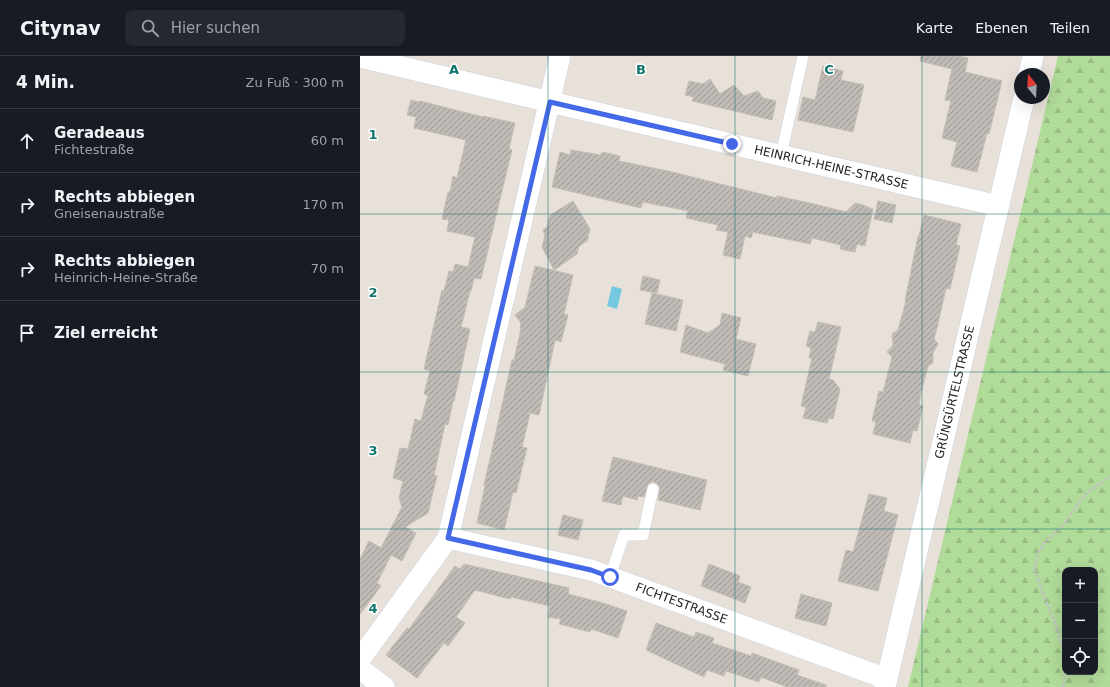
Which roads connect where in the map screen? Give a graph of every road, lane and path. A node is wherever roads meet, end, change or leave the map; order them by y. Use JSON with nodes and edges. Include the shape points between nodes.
{"nodes":[{"id":1,"x":560,"y":56,"type":"edge"},
{"id":2,"x":803,"y":56,"type":"edge"},
{"id":3,"x":1033,"y":56,"type":"edge"},
{"id":4,"x":360,"y":57,"type":"edge"},
{"id":5,"x":1030,"y":68,"type":"edge"},
{"id":6,"x":550,"y":102,"type":"junction"},
{"id":7,"x":1023,"y":104,"type":"edge"},
{"id":8,"x":781,"y":155,"type":"junction"},
{"id":9,"x":999,"y":206,"type":"junction"},
{"id":10,"x":1110,"y":477,"type":"edge"},
{"id":11,"x":653,"y":489,"type":"dead end"},
{"id":12,"x":448,"y":538,"type":"junction"},
{"id":13,"x":610,"y":577,"type":"junction"},
{"id":14,"x":360,"y":659,"type":"edge"},
{"id":15,"x":360,"y":669,"type":"edge"},
{"id":16,"x":886,"y":683,"type":"edge"},
{"id":17,"x":384,"y":687,"type":"edge"},
{"id":18,"x":1063,"y":687,"type":"edge"}],
"edges":[{"from":1,"to":6,"type":"street"},
{"from":2,"to":8,"type":"lane"},
{"from":3,"to":5,"type":"street"},
{"from":4,"to":6,"type":"street","name":"HEINRICH-HEINE-STRASSE"},
{"from":6,"to":8,"type":"street","name":"HEINRICH-HEINE-STRASSE"},
{"from":6,"to":12,"type":"street"},
{"from":7,"to":9,"type":"street","name":"GRÜNGÜRTELSTRASSE"},
{"from":8,"to":9,"type":"street","name":"HEINRICH-HEINE-STRASSE"},
{"from":9,"to":16,"type":"street","name":"GRÜNGÜRTELSTRASSE"},
{"from":10,"to":18,"type":"path","via":[[1086,493],[1064,524],[1044,543],[1038,553],[1034,569],[1058,628],[1064,660]]},
{"from":11,"to":13,"type":"lane","via":[[642,535],[624,535]]},
{"from":12,"to":13,"type":"street","name":"FICHTESTRASSE","via":[[591,570]]},
{"from":12,"to":14,"type":"street"},
{"from":13,"to":16,"type":"street","name":"FICHTESTRASSE"},
{"from":15,"to":17,"type":"street"}]}
